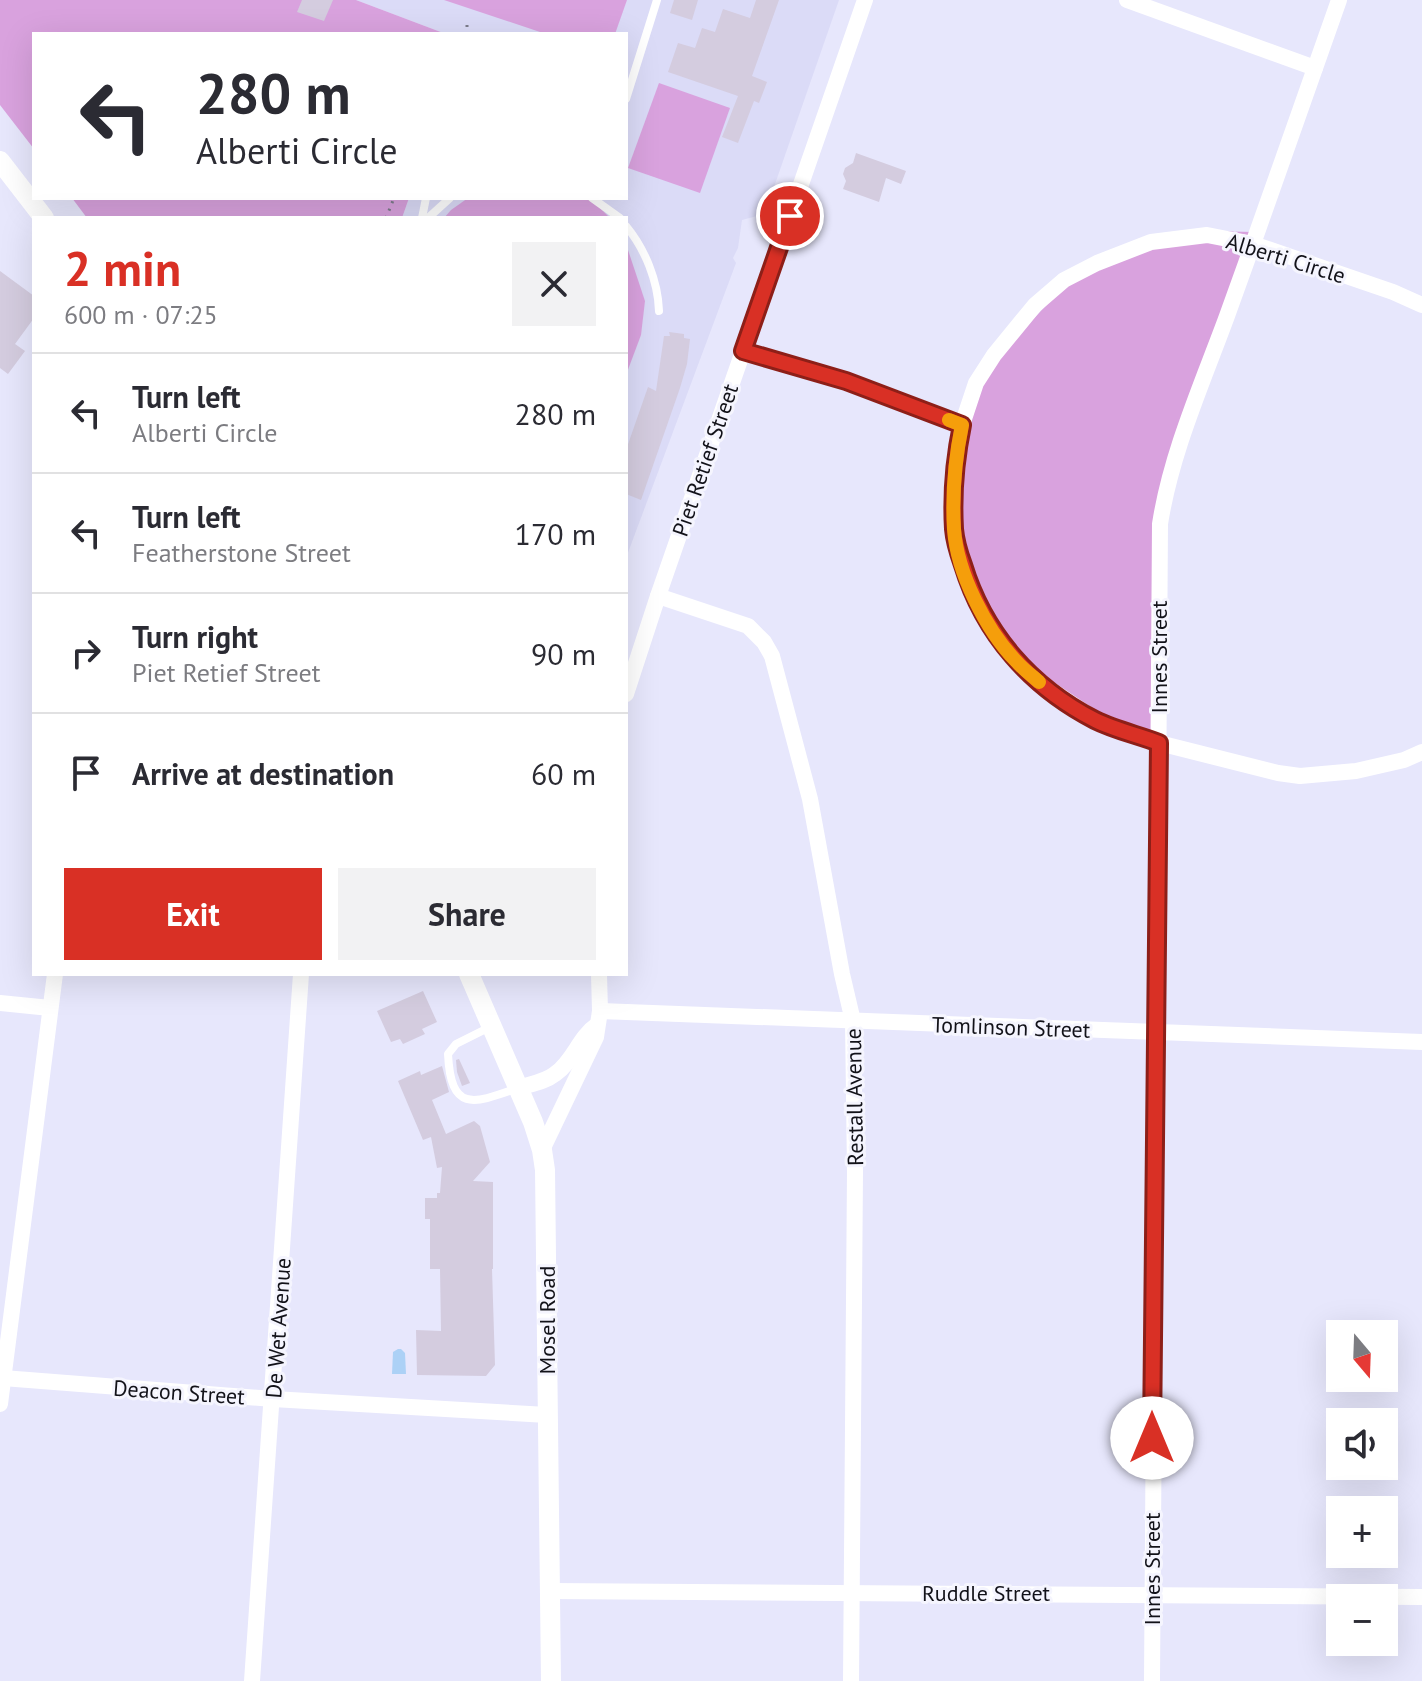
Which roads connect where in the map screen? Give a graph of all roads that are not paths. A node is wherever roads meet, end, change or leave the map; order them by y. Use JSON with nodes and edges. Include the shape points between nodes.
{"nodes":[{"id":1,"x":657,"y":0,"type":"edge"},
{"id":2,"x":865,"y":0,"type":"edge"},
{"id":3,"x":1127,"y":0,"type":"edge"},
{"id":4,"x":1339,"y":0,"type":"edge"},
{"id":5,"x":1315,"y":68,"type":"junction"},
{"id":6,"x":628,"y":93,"type":"edge"},
{"id":7,"x":0,"y":161,"type":"edge"},
{"id":8,"x":448,"y":200,"type":"edge"},
{"id":9,"x":595,"y":200,"type":"edge"},
{"id":10,"x":42,"y":216,"type":"edge"},
{"id":11,"x":430,"y":216,"type":"edge"},
{"id":12,"x":617,"y":216,"type":"edge"},
{"id":13,"x":628,"y":229,"type":"edge"},
{"id":14,"x":1253,"y":244,"type":"junction"},
{"id":15,"x":1422,"y":305,"type":"edge"},
{"id":16,"x":659,"y":311,"type":"dead end"},
{"id":17,"x":743,"y":351,"type":"junction"},
{"id":18,"x":962,"y":425,"type":"junction"},
{"id":19,"x":658,"y":596,"type":"junction"},
{"id":20,"x":628,"y":688,"type":"edge"},
{"id":21,"x":1159,"y":743,"type":"junction"},
{"id":22,"x":1422,"y":752,"type":"edge"},
{"id":23,"x":55,"y":976,"type":"edge"},
{"id":24,"x":301,"y":976,"type":"edge"},
{"id":25,"x":470,"y":976,"type":"edge"},
{"id":26,"x":599,"y":976,"type":"edge"},
{"id":27,"x":0,"y":1003,"type":"edge"},
{"id":28,"x":50,"y":1008,"type":"junction"},
{"id":29,"x":599,"y":1017,"type":"junction"},
{"id":30,"x":853,"y":1021,"type":"junction"},
{"id":31,"x":492,"y":1026,"type":"junction"},
{"id":32,"x":1156,"y":1032,"type":"junction"},
{"id":33,"x":1422,"y":1042,"type":"edge"},
{"id":34,"x":518,"y":1088,"type":"junction"},
{"id":35,"x":542,"y":1150,"type":"junction"},
{"id":36,"x":3,"y":1378,"type":"junction"},
{"id":37,"x":273,"y":1399,"type":"junction"},
{"id":38,"x":0,"y":1404,"type":"edge"},
{"id":39,"x":547,"y":1415,"type":"junction"},
{"id":40,"x":550,"y":1591,"type":"junction"},
{"id":41,"x":851,"y":1592,"type":"junction"},
{"id":42,"x":1151,"y":1594,"type":"junction"},
{"id":43,"x":1422,"y":1597,"type":"edge"},
{"id":44,"x":252,"y":1681,"type":"edge"},
{"id":45,"x":551,"y":1681,"type":"edge"},
{"id":46,"x":851,"y":1681,"type":"edge"},
{"id":47,"x":1152,"y":1681,"type":"edge"}],
"edges":[{"from":1,"to":6,"type":"lane"},
{"from":2,"to":17,"type":"street","name":"Piet Retief Street"},
{"from":3,"to":5,"type":"street"},
{"from":4,"to":5,"type":"street","name":"Innes Street"},
{"from":5,"to":14,"type":"street","name":"Innes Street"},
{"from":7,"to":10,"type":"street"},
{"from":8,"to":11,"type":"lane"},
{"from":9,"to":12,"type":"lane"},
{"from":13,"to":16,"type":"lane","via":[[651,272]]},
{"from":14,"to":15,"type":"street","name":"Alberti Circle"},
{"from":14,"to":18,"type":"street","name":"Alberti Circle","via":[[1207,235],[1151,242],[1064,280],[1019,322],[994,355],[976,383]]},
{"from":14,"to":21,"type":"street","name":"Innes Street","via":[[1163,505]]},
{"from":17,"to":18,"type":"street","via":[[846,381]]},
{"from":17,"to":19,"type":"street","name":"Piet Retief Street"},
{"from":18,"to":21,"type":"street","name":"Alberti Circle","via":[[955,459],[954,531],[971,592],[990,628],[1016,661],[1060,697],[1096,720]]},
{"from":19,"to":20,"type":"street","name":"Piet Retief Street"},
{"from":19,"to":30,"type":"street","name":"Restall Avenue","via":[[748,626],[772,656],[810,799]]},
{"from":21,"to":22,"type":"street","name":"Alberti Circle","via":[[1300,776],[1356,771]]},
{"from":21,"to":32,"type":"street","name":"Innes Street"},
{"from":23,"to":28,"type":"street"},
{"from":24,"to":37,"type":"street","name":"De Wet Avenue"},
{"from":25,"to":31,"type":"street","name":"Mosel Road"},
{"from":26,"to":29,"type":"street"},
{"from":27,"to":28,"type":"street"},
{"from":28,"to":36,"type":"street"},
{"from":29,"to":30,"type":"street","name":"Tomlinson Street"},
{"from":29,"to":34,"type":"street","via":[[558,1073]]},
{"from":29,"to":35,"type":"street","via":[[586,1061]]},
{"from":30,"to":32,"type":"street","name":"Tomlinson Street"},
{"from":30,"to":41,"type":"street","name":"Restall Avenue"},
{"from":31,"to":34,"type":"street","name":"Mosel Road"},
{"from":31,"to":34,"type":"lane","via":[[456,1044],[448,1054],[451,1079],[463,1099],[489,1098]]},
{"from":32,"to":33,"type":"street","name":"Tomlinson Street"},
{"from":32,"to":42,"type":"street","name":"Innes Street"},
{"from":34,"to":35,"type":"street","name":"Mosel Road"},
{"from":35,"to":39,"type":"street","name":"Mosel Road"},
{"from":36,"to":37,"type":"street","name":"Deacon Street"},
{"from":36,"to":38,"type":"street"},
{"from":37,"to":39,"type":"street","name":"Deacon Street"},
{"from":37,"to":44,"type":"street","name":"De Wet Avenue"},
{"from":39,"to":40,"type":"street","name":"Mosel Road"},
{"from":40,"to":41,"type":"street","name":"Ruddle Street"},
{"from":40,"to":45,"type":"street","name":"Mosel Road"},
{"from":41,"to":42,"type":"street","name":"Ruddle Street"},
{"from":41,"to":46,"type":"street","name":"Restall Avenue"},
{"from":42,"to":43,"type":"street","name":"Ruddle Street"},
{"from":42,"to":47,"type":"street","name":"Innes Street"}]}
